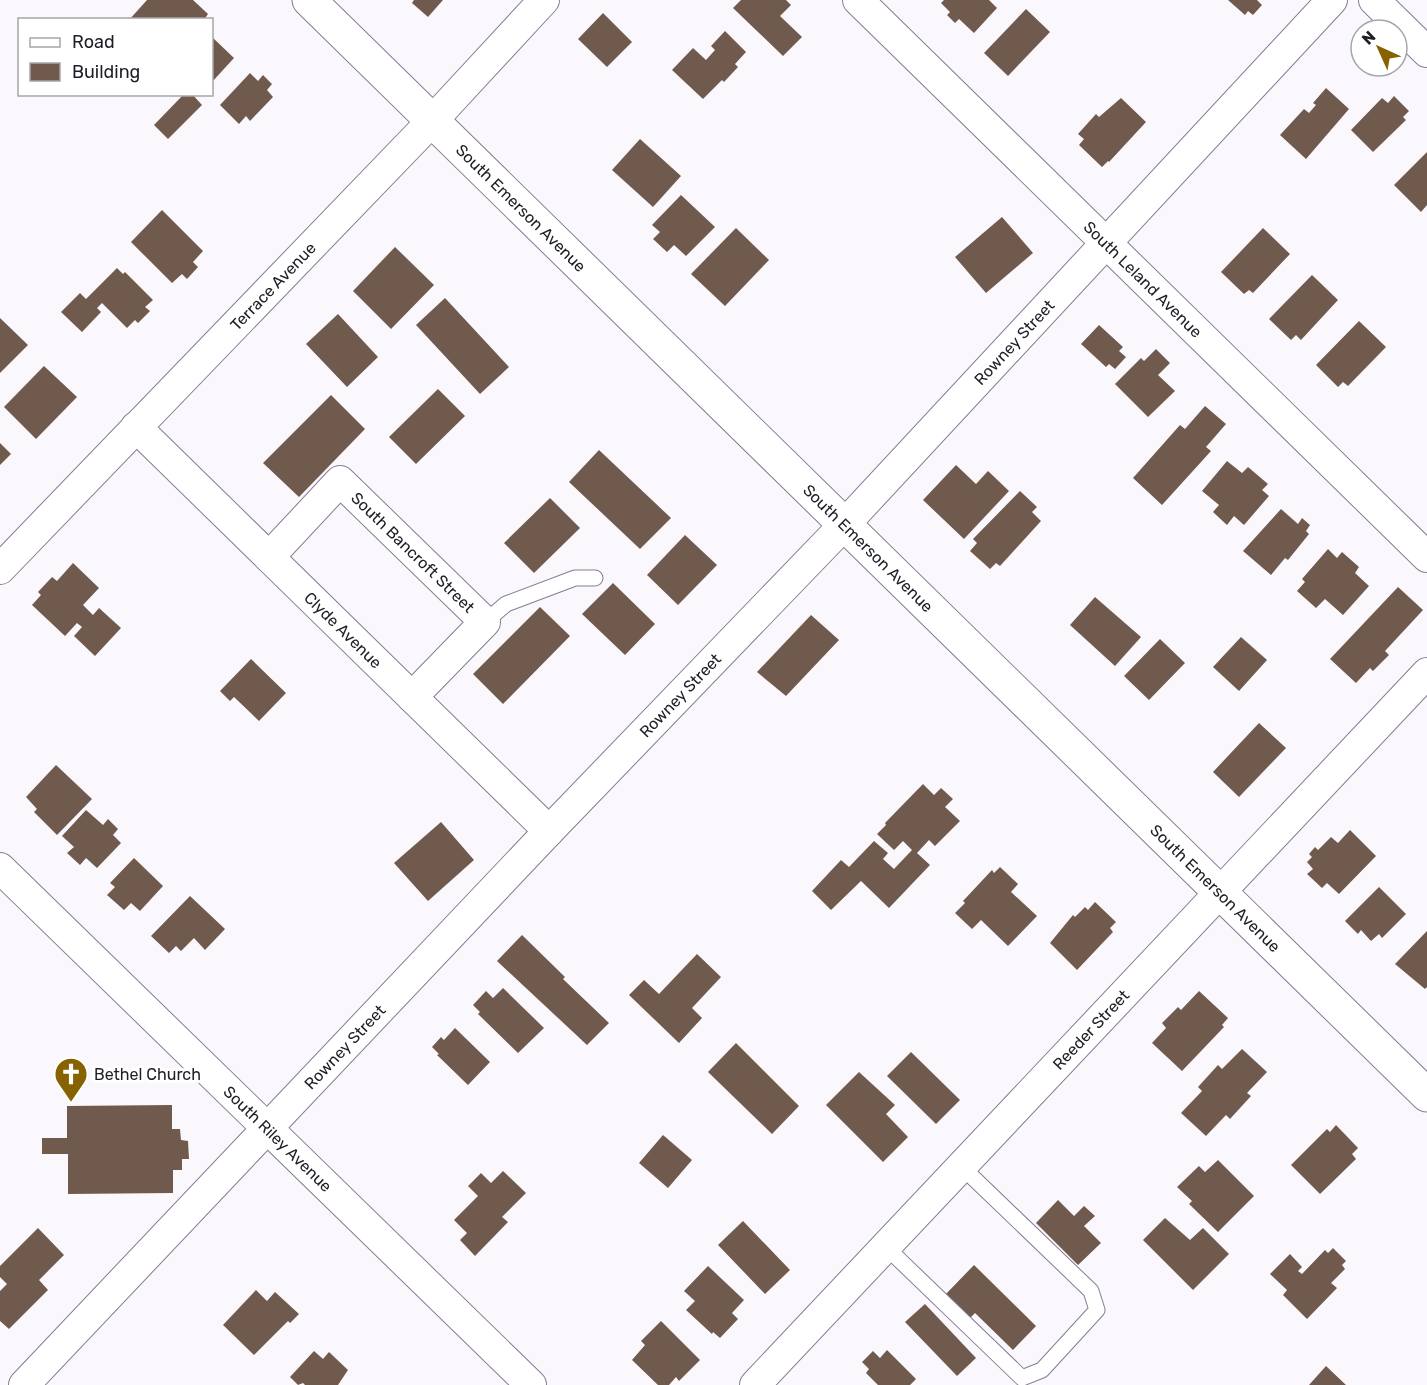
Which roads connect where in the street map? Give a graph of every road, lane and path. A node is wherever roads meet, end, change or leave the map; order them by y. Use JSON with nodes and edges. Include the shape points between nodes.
{"nodes":[{"id":1,"x":309,"y":0,"type":"edge"},
{"id":2,"x":544,"y":0,"type":"edge"},
{"id":3,"x":858,"y":0,"type":"edge"},
{"id":4,"x":1332,"y":0,"type":"edge"},
{"id":5,"x":1374,"y":0,"type":"edge"},
{"id":6,"x":1427,"y":52,"type":"edge"},
{"id":7,"x":432,"y":121,"type":"junction"},
{"id":8,"x":1106,"y":243,"type":"junction"},
{"id":9,"x":136,"y":427,"type":"junction"},
{"id":10,"x":844,"y":525,"type":"junction"},
{"id":11,"x":268,"y":557,"type":"junction"},
{"id":12,"x":1427,"y":557,"type":"edge"},
{"id":13,"x":0,"y":569,"type":"edge"},
{"id":14,"x":595,"y":578,"type":"dead end"},
{"id":15,"x":485,"y":622,"type":"junction"},
{"id":16,"x":1427,"y":674,"type":"edge"},
{"id":17,"x":412,"y":697,"type":"junction"},
{"id":18,"x":549,"y":831,"type":"junction"},
{"id":19,"x":0,"y":868,"type":"edge"},
{"id":20,"x":1221,"y":893,"type":"junction"},
{"id":21,"x":1427,"y":1095,"type":"edge"},
{"id":22,"x":268,"y":1130,"type":"junction"},
{"id":23,"x":962,"y":1167,"type":"junction"},
{"id":24,"x":886,"y":1247,"type":"junction"},
{"id":25,"x":24,"y":1385,"type":"edge"},
{"id":26,"x":531,"y":1385,"type":"edge"},
{"id":27,"x":755,"y":1385,"type":"edge"}],
"edges":[{"from":1,"to":7,"type":"main road","name":"South Emerson Avenue"},
{"from":2,"to":7,"type":"street","name":"Terrace Avenue"},
{"from":3,"to":8,"type":"street","name":"South Leland Avenue"},
{"from":4,"to":8,"type":"street","name":"Rowney Street"},
{"from":5,"to":6,"type":"street"},
{"from":7,"to":9,"type":"street","name":"Terrace Avenue"},
{"from":7,"to":10,"type":"main road","name":"South Emerson Avenue"},
{"from":8,"to":10,"type":"street","name":"Rowney Street"},
{"from":8,"to":12,"type":"street","name":"South Leland Avenue"},
{"from":9,"to":11,"type":"street","name":"Clyde Avenue"},
{"from":9,"to":13,"type":"street","name":"Terrace Avenue"},
{"from":10,"to":18,"type":"street","name":"Rowney Street"},
{"from":10,"to":20,"type":"main road","name":"South Emerson Avenue"},
{"from":11,"to":15,"type":"street","name":"South Bancroft Street","via":[[340,481]]},
{"from":11,"to":17,"type":"street","name":"Clyde Avenue"},
{"from":14,"to":15,"type":"lane","via":[[575,578],[506,604]]},
{"from":15,"to":17,"type":"street","name":"South Bancroft Street"},
{"from":16,"to":20,"type":"street","name":"Reeder Street"},
{"from":17,"to":18,"type":"street","name":"Clyde Avenue"},
{"from":18,"to":22,"type":"street","name":"Rowney Street"},
{"from":19,"to":22,"type":"street","name":"South Riley Avenue"},
{"from":20,"to":21,"type":"main road","name":"South Emerson Avenue"},
{"from":20,"to":23,"type":"street","name":"Reeder Street"},
{"from":22,"to":25,"type":"street","name":"Rowney Street"},
{"from":22,"to":26,"type":"street","name":"South Riley Avenue"},
{"from":23,"to":24,"type":"street","name":"Reeder Street"},
{"from":23,"to":24,"type":"lane","via":[[1091,1290],[1097,1310],[1042,1370],[1022,1378]]},
{"from":24,"to":27,"type":"street","name":"Reeder Street"}]}
